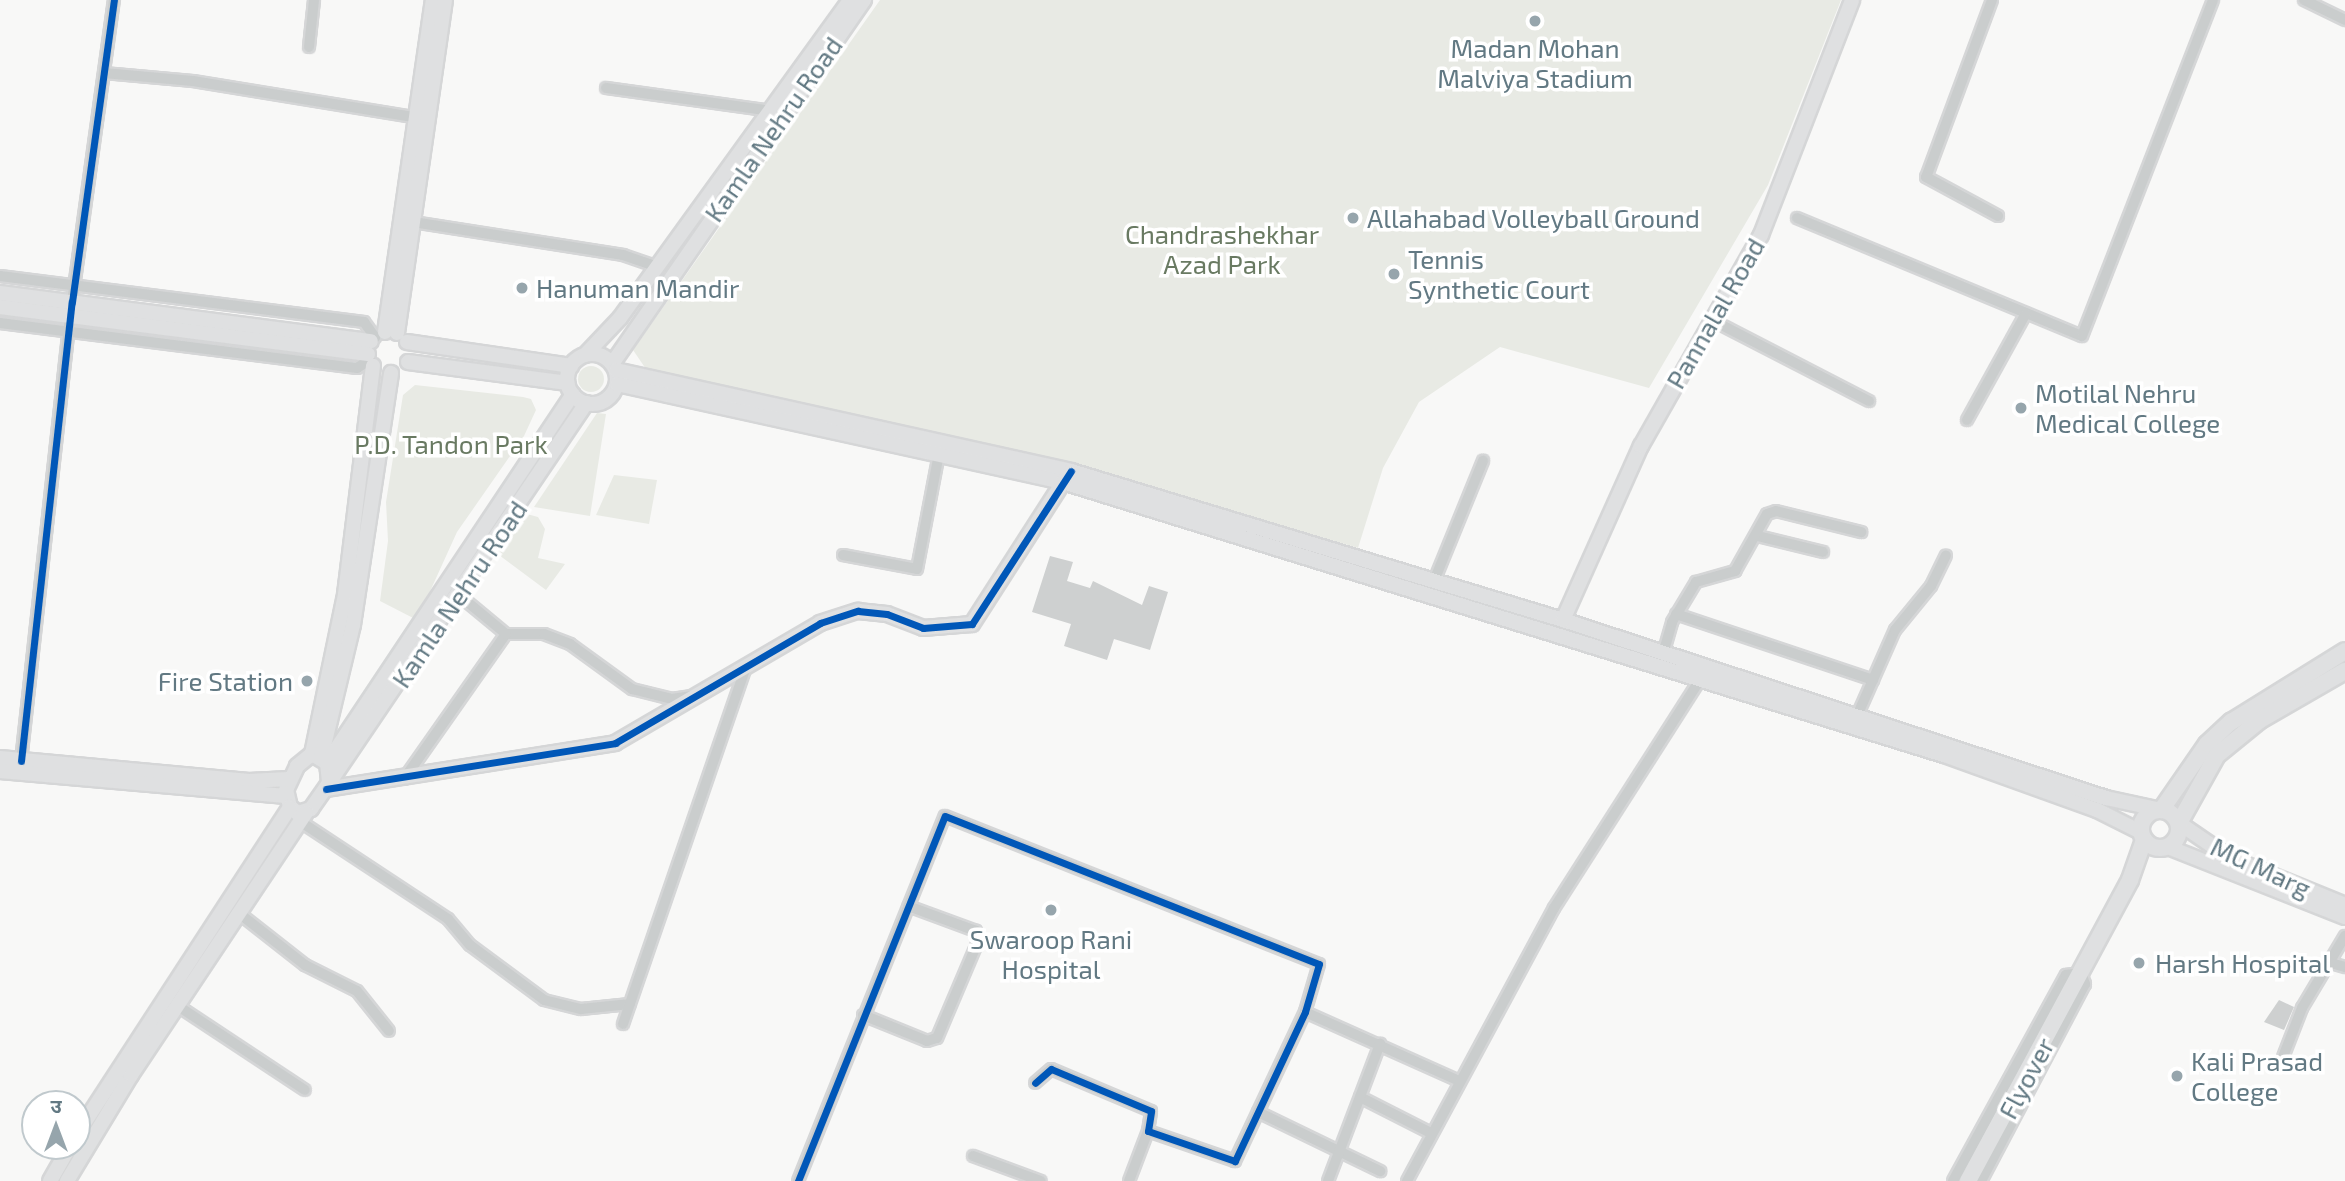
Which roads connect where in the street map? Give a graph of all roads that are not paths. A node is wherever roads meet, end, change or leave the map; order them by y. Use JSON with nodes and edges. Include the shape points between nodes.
{"nodes":[{"id":1,"x":114,"y":0,"type":"edge"},
{"id":2,"x":314,"y":0,"type":"edge"},
{"id":3,"x":432,"y":0,"type":"edge"},
{"id":4,"x":444,"y":0,"type":"edge"},
{"id":5,"x":864,"y":0,"type":"edge"},
{"id":6,"x":1852,"y":0,"type":"edge"},
{"id":7,"x":1992,"y":0,"type":"edge"},
{"id":8,"x":2213,"y":0,"type":"edge"},
{"id":9,"x":2304,"y":0,"type":"edge"},
{"id":10,"x":849,"y":1,"type":"edge"},
{"id":11,"x":2345,"y":20,"type":"edge"},
{"id":12,"x":309,"y":47,"type":"dead end"},
{"id":13,"x":104,"y":73,"type":"junction"},
{"id":14,"x":606,"y":88,"type":"dead end"},
{"id":15,"x":772,"y":111,"type":"junction"},
{"id":16,"x":414,"y":117,"type":"junction"},
{"id":17,"x":1997,"y":216,"type":"dead end"},
{"id":18,"x":1797,"y":218,"type":"dead end"},
{"id":19,"x":412,"y":222,"type":"junction"},
{"id":20,"x":658,"y":267,"type":"junction"},
{"id":21,"x":0,"y":276,"type":"edge"},
{"id":22,"x":75,"y":285,"type":"junction"},
{"id":23,"x":0,"y":293,"type":"edge"},
{"id":24,"x":0,"y":307,"type":"edge"},
{"id":25,"x":72,"y":308,"type":"junction"},
{"id":26,"x":2026,"y":313,"type":"junction"},
{"id":27,"x":1710,"y":319,"type":"junction"},
{"id":28,"x":0,"y":323,"type":"edge"},
{"id":29,"x":69,"y":331,"type":"junction"},
{"id":30,"x":381,"y":346,"type":"junction"},
{"id":31,"x":585,"y":355,"type":"junction"},
{"id":32,"x":408,"y":362,"type":"junction"},
{"id":33,"x":571,"y":366,"type":"junction"},
{"id":34,"x":391,"y":373,"type":"junction"},
{"id":35,"x":615,"y":373,"type":"junction"},
{"id":36,"x":571,"y":389,"type":"junction"},
{"id":37,"x":1869,"y":401,"type":"dead end"},
{"id":38,"x":586,"y":403,"type":"junction"},
{"id":39,"x":1967,"y":420,"type":"dead end"},
{"id":40,"x":941,"y":447,"type":"junction"},
{"id":41,"x":1483,"y":461,"type":"dead end"},
{"id":42,"x":1067,"y":476,"type":"junction"},
{"id":43,"x":1861,"y":532,"type":"dead end"},
{"id":44,"x":1758,"y":536,"type":"junction"},
{"id":45,"x":1823,"y":552,"type":"dead end"},
{"id":46,"x":843,"y":555,"type":"dead end"},
{"id":47,"x":1946,"y":555,"type":"dead end"},
{"id":48,"x":1434,"y":581,"type":"junction"},
{"id":49,"x":459,"y":595,"type":"junction"},
{"id":50,"x":1676,"y":614,"type":"junction"},
{"id":51,"x":1563,"y":620,"type":"junction"},
{"id":52,"x":506,"y":634,"type":"junction"},
{"id":53,"x":2345,"y":651,"type":"edge"},
{"id":54,"x":1663,"y":654,"type":"junction"},
{"id":55,"x":746,"y":669,"type":"junction"},
{"id":56,"x":2345,"y":671,"type":"edge"},
{"id":57,"x":1703,"y":675,"type":"junction"},
{"id":58,"x":1873,"y":680,"type":"junction"},
{"id":59,"x":704,"y":694,"type":"junction"},
{"id":60,"x":1857,"y":716,"type":"junction"},
{"id":61,"x":0,"y":758,"type":"edge"},
{"id":62,"x":320,"y":758,"type":"junction"},
{"id":63,"x":21,"y":761,"type":"junction"},
{"id":64,"x":0,"y":771,"type":"edge"},
{"id":65,"x":289,"y":779,"type":"junction"},
{"id":66,"x":403,"y":780,"type":"junction"},
{"id":67,"x":328,"y":786,"type":"junction"},
{"id":68,"x":288,"y":802,"type":"junction"},
{"id":69,"x":2160,"y":810,"type":"junction"},
{"id":70,"x":303,"y":818,"type":"junction"},
{"id":71,"x":2179,"y":823,"type":"junction"},
{"id":72,"x":2152,"y":842,"type":"junction"},
{"id":73,"x":2345,"y":905,"type":"edge"},
{"id":74,"x":908,"y":906,"type":"junction"},
{"id":75,"x":240,"y":914,"type":"junction"},
{"id":76,"x":2345,"y":917,"type":"edge"},
{"id":77,"x":2345,"y":936,"type":"edge"},
{"id":78,"x":2331,"y":963,"type":"junction"},
{"id":79,"x":2345,"y":967,"type":"edge"},
{"id":80,"x":2078,"y":979,"type":"junction"},
{"id":81,"x":629,"y":1004,"type":"junction"},
{"id":82,"x":178,"y":1006,"type":"junction"},
{"id":83,"x":1305,"y":1012,"type":"junction"},
{"id":84,"x":863,"y":1016,"type":"junction"},
{"id":85,"x":623,"y":1024,"type":"dead end"},
{"id":86,"x":389,"y":1031,"type":"dead end"},
{"id":87,"x":1380,"y":1044,"type":"junction"},
{"id":88,"x":2283,"y":1057,"type":"dead end"},
{"id":89,"x":1459,"y":1081,"type":"junction"},
{"id":90,"x":1035,"y":1083,"type":"dead end"},
{"id":91,"x":305,"y":1090,"type":"dead end"},
{"id":92,"x":1360,"y":1097,"type":"junction"},
{"id":93,"x":103,"y":1105,"type":"junction"},
{"id":94,"x":1258,"y":1112,"type":"junction"},
{"id":95,"x":91,"y":1118,"type":"edge"},
{"id":96,"x":1148,"y":1131,"type":"junction"},
{"id":97,"x":1431,"y":1133,"type":"junction"},
{"id":98,"x":1339,"y":1150,"type":"junction"},
{"id":99,"x":973,"y":1156,"type":"dead end"},
{"id":100,"x":62,"y":1160,"type":"edge"},
{"id":101,"x":1380,"y":1171,"type":"dead end"},
{"id":102,"x":50,"y":1181,"type":"edge"},
{"id":103,"x":67,"y":1181,"type":"edge"},
{"id":104,"x":798,"y":1181,"type":"edge"},
{"id":105,"x":1041,"y":1181,"type":"edge"},
{"id":106,"x":1129,"y":1181,"type":"edge"},
{"id":107,"x":1328,"y":1181,"type":"edge"},
{"id":108,"x":1407,"y":1181,"type":"edge"},
{"id":109,"x":1953,"y":1181,"type":"edge"},
{"id":110,"x":1968,"y":1181,"type":"edge"},
{"id":111,"x":1981,"y":1181,"type":"edge"}],
"edges":[{"from":1,"to":13,"type":"street"},
{"from":2,"to":12,"type":"street"},
{"from":3,"to":16,"type":"main road"},
{"from":4,"to":19,"type":"main road"},
{"from":5,"to":35,"type":"main road","name":"Kamla Nehru Road"},
{"from":6,"to":27,"type":"main road","name":"Pannalal Road","via":[[1761,234]]},
{"from":7,"to":17,"type":"street","via":[[1926,177]]},
{"from":8,"to":26,"type":"street","via":[[2082,336]]},
{"from":9,"to":11,"type":"street"},
{"from":10,"to":15,"type":"main road","name":"Kamla Nehru Road"},
{"from":13,"to":16,"type":"street","via":[[193,80]]},
{"from":13,"to":22,"type":"street"},
{"from":14,"to":15,"type":"street"},
{"from":15,"to":20,"type":"main road","name":"Kamla Nehru Road"},
{"from":16,"to":30,"type":"main road"},
{"from":18,"to":26,"type":"street"},
{"from":19,"to":20,"type":"street","via":[[609,252]]},
{"from":19,"to":30,"type":"main road"},
{"from":20,"to":31,"type":"main road","name":"Kamla Nehru Road"},
{"from":21,"to":22,"type":"street"},
{"from":22,"to":25,"type":"street"},
{"from":22,"to":30,"type":"street","via":[[364,322]]},
{"from":23,"to":25,"type":"main road"},
{"from":24,"to":25,"type":"main road"},
{"from":25,"to":29,"type":"street"},
{"from":25,"to":30,"type":"main road"},
{"from":26,"to":39,"type":"street"},
{"from":27,"to":37,"type":"street"},
{"from":27,"to":51,"type":"main road","name":"Pannalal Road","via":[[1641,446]]},
{"from":28,"to":29,"type":"street"},
{"from":29,"to":30,"type":"street","via":[[358,368]]},
{"from":29,"to":63,"type":"street"},
{"from":30,"to":32,"type":"main road"},
{"from":30,"to":33,"type":"main road"},
{"from":30,"to":34,"type":"main road"},
{"from":30,"to":62,"type":"main road"},
{"from":31,"to":33,"type":"main road"},
{"from":31,"to":35,"type":"main road","via":[[602,356]]},
{"from":32,"to":34,"type":"main road"},
{"from":32,"to":36,"type":"main road"},
{"from":33,"to":36,"type":"main road"},
{"from":34,"to":62,"type":"main road","via":[[353,625]]},
{"from":35,"to":38,"type":"main road","via":[[608,398]]},
{"from":35,"to":40,"type":"main road"},
{"from":36,"to":38,"type":"main road"},
{"from":36,"to":62,"type":"main road","name":"Kamla Nehru Road"},
{"from":38,"to":49,"type":"main road","name":"Kamla Nehru Road"},
{"from":40,"to":42,"type":"main road"},
{"from":40,"to":46,"type":"street","via":[[917,569]]},
{"from":41,"to":48,"type":"street"},
{"from":42,"to":48,"type":"main road"},
{"from":42,"to":55,"type":"main road","via":[[972,624],[923,628],[887,614],[858,611],[820,624]]},
{"from":42,"to":57,"type":"main road"},
{"from":43,"to":44,"type":"street","via":[[1776,511],[1762,519]]},
{"from":44,"to":45,"type":"street"},
{"from":44,"to":50,"type":"street","via":[[1735,571],[1696,582]]},
{"from":47,"to":58,"type":"street","via":[[1931,586],[1895,630]]},
{"from":48,"to":51,"type":"main road"},
{"from":49,"to":52,"type":"street"},
{"from":49,"to":67,"type":"main road","name":"Kamla Nehru Road"},
{"from":50,"to":54,"type":"street"},
{"from":50,"to":58,"type":"street"},
{"from":51,"to":54,"type":"main road"},
{"from":52,"to":59,"type":"street","via":[[544,634],[570,644],[632,689],[672,699]]},
{"from":52,"to":66,"type":"street"},
{"from":53,"to":69,"type":"main road","via":[[2231,722],[2207,744]]},
{"from":54,"to":57,"type":"main road"},
{"from":55,"to":59,"type":"main road"},
{"from":55,"to":81,"type":"street"},
{"from":56,"to":71,"type":"main road","via":[[2260,720],[2217,755]]},
{"from":57,"to":60,"type":"main road"},
{"from":57,"to":72,"type":"main road","via":[[2038,787]]},
{"from":57,"to":89,"type":"street","via":[[1554,908]]},
{"from":58,"to":60,"type":"street"},
{"from":59,"to":66,"type":"main road","via":[[615,743]]},
{"from":60,"to":69,"type":"main road","via":[[2106,798]]},
{"from":61,"to":63,"type":"main road"},
{"from":62,"to":65,"type":"main road","name":"Kamla Nehru Road"},
{"from":62,"to":67,"type":"main road"},
{"from":63,"to":65,"type":"main road","via":[[249,781]]},
{"from":64,"to":68,"type":"main road"},
{"from":65,"to":68,"type":"main road"},
{"from":66,"to":67,"type":"main road"},
{"from":67,"to":70,"type":"main road","name":"Kamla Nehru Road"},
{"from":68,"to":70,"type":"main road"},
{"from":68,"to":93,"type":"main road"},
{"from":69,"to":71,"type":"main road"},
{"from":69,"to":72,"type":"main road","via":[[2144,817]]},
{"from":70,"to":75,"type":"main road"},
{"from":70,"to":81,"type":"street","via":[[448,919],[470,945],[544,1000],[581,1009]]},
{"from":71,"to":72,"type":"main road","via":[[2176,839]]},
{"from":71,"to":73,"type":"main road","name":"MG Marg","via":[[2230,858]]},
{"from":72,"to":76,"type":"main road"},
{"from":72,"to":80,"type":"main road","name":"Flyover"},
{"from":74,"to":83,"type":"street","via":[[944,816],[1319,964]]},
{"from":74,"to":84,"type":"street"},
{"from":74,"to":84,"type":"street","via":[[976,931],[979,939],[937,1038],[927,1041]]},
{"from":75,"to":82,"type":"main road"},
{"from":75,"to":86,"type":"street","via":[[305,965],[356,991]]},
{"from":77,"to":78,"type":"street"},
{"from":78,"to":79,"type":"street"},
{"from":78,"to":88,"type":"street","via":[[2302,1008]]},
{"from":80,"to":109,"type":"street","via":[[2066,975]]},
{"from":80,"to":110,"type":"main road","name":"Flyover"},
{"from":80,"to":111,"type":"street","via":[[2085,984]]},
{"from":81,"to":85,"type":"street"},
{"from":82,"to":91,"type":"street"},
{"from":82,"to":93,"type":"main road"},
{"from":83,"to":87,"type":"street"},
{"from":83,"to":94,"type":"street"},
{"from":84,"to":104,"type":"street"},
{"from":87,"to":89,"type":"street"},
{"from":87,"to":92,"type":"street"},
{"from":89,"to":97,"type":"street"},
{"from":90,"to":96,"type":"street","via":[[1051,1069],[1151,1111]]},
{"from":92,"to":97,"type":"street"},
{"from":92,"to":98,"type":"street"},
{"from":93,"to":95,"type":"main road"},
{"from":93,"to":103,"type":"main road"},
{"from":94,"to":96,"type":"street","via":[[1235,1161]]},
{"from":94,"to":98,"type":"street"},
{"from":96,"to":106,"type":"street"},
{"from":97,"to":108,"type":"street"},
{"from":98,"to":101,"type":"street"},
{"from":98,"to":107,"type":"street"},
{"from":99,"to":105,"type":"street"},
{"from":100,"to":102,"type":"main road"}]}
